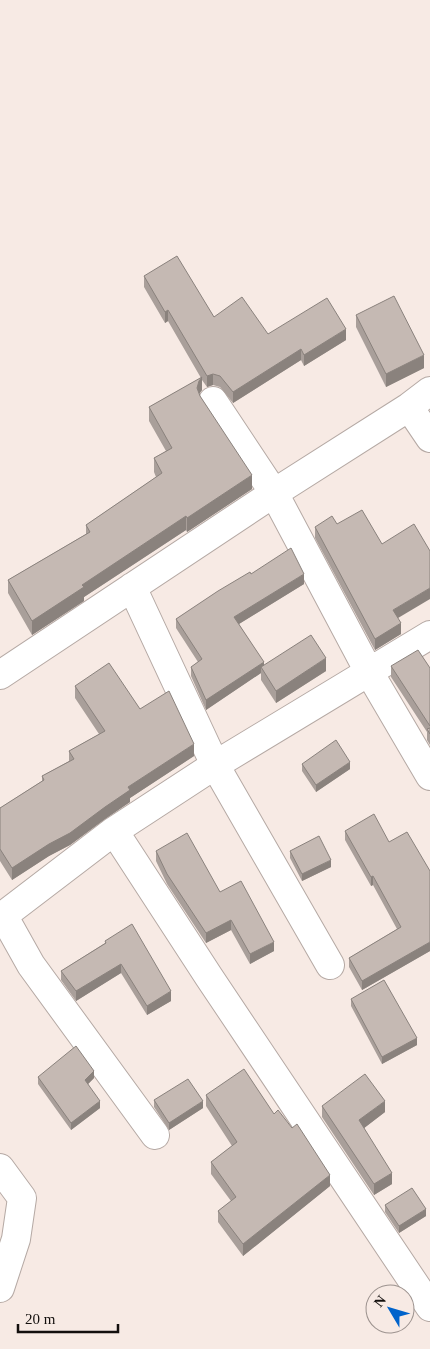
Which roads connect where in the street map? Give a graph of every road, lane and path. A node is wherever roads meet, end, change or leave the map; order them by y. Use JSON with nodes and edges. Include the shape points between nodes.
{"nodes":[{"id":1,"x":419,"y":399,"type":"edge"},
{"id":2,"x":213,"y":401,"type":"dead end"},
{"id":3,"x":430,"y":438,"type":"edge"},
{"id":4,"x":274,"y":493,"type":"junction"},
{"id":5,"x":132,"y":587,"type":"junction"},
{"id":6,"x":430,"y":635,"type":"edge"},
{"id":7,"x":368,"y":672,"type":"junction"},
{"id":8,"x":0,"y":675,"type":"edge"},
{"id":9,"x":215,"y":764,"type":"junction"},
{"id":10,"x":430,"y":776,"type":"edge"},
{"id":11,"x":114,"y":831,"type":"junction"},
{"id":12,"x":2,"y":917,"type":"edge"},
{"id":13,"x":330,"y":964,"type":"dead end"},
{"id":14,"x":155,"y":1135,"type":"dead end"},
{"id":15,"x":0,"y":1168,"type":"edge"},
{"id":16,"x":0,"y":1288,"type":"edge"},
{"id":17,"x":430,"y":1307,"type":"edge"}],
"edges":[{"from":1,"to":3,"type":"street"},
{"from":1,"to":4,"type":"street"},
{"from":2,"to":4,"type":"street"},
{"from":4,"to":5,"type":"street"},
{"from":4,"to":7,"type":"street"},
{"from":5,"to":8,"type":"street"},
{"from":5,"to":9,"type":"street"},
{"from":6,"to":7,"type":"street"},
{"from":7,"to":9,"type":"street"},
{"from":7,"to":10,"type":"street"},
{"from":9,"to":11,"type":"street"},
{"from":9,"to":13,"type":"street"},
{"from":11,"to":12,"type":"street"},
{"from":11,"to":17,"type":"street"},
{"from":12,"to":14,"type":"street","via":[[31,965]]},
{"from":15,"to":16,"type":"street","via":[[22,1198],[16,1239]]}]}
